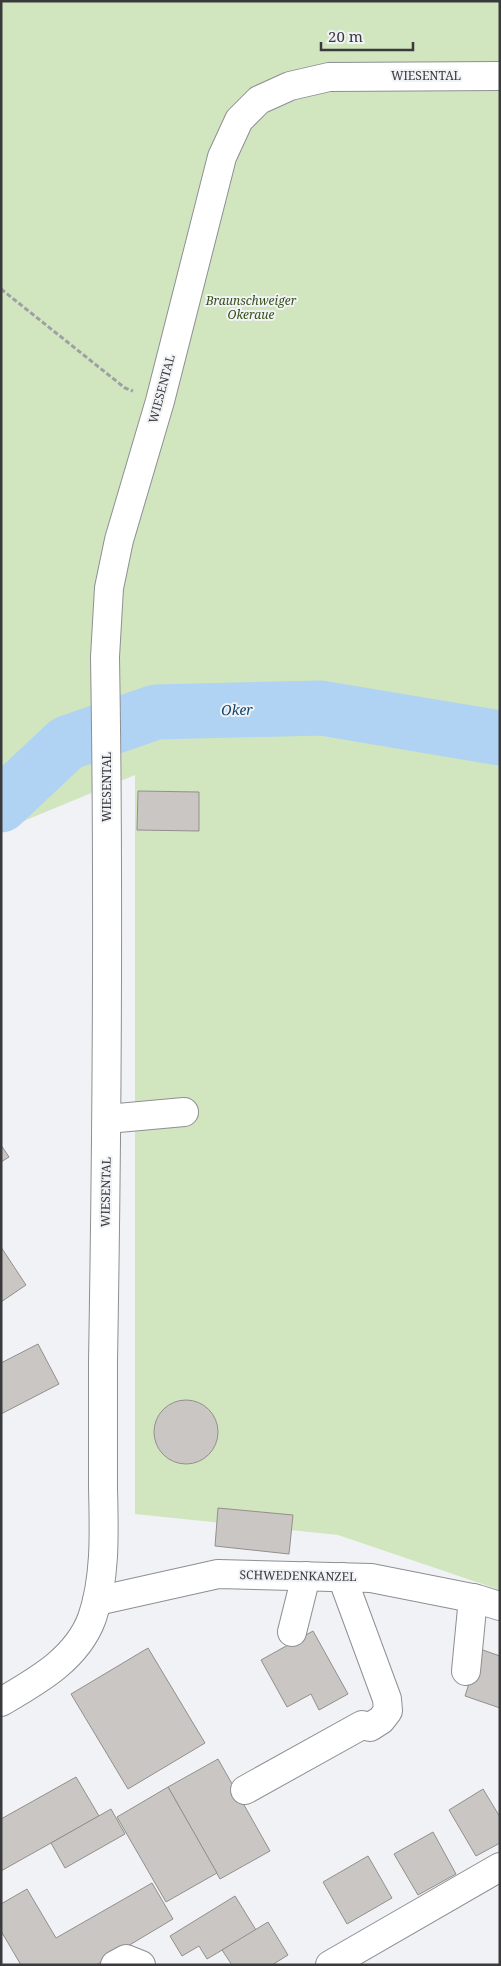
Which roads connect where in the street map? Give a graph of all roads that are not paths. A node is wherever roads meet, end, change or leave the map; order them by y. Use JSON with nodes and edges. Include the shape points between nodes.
{"nodes":[{"id":1,"x":500,"y":76,"type":"edge"},
{"id":2,"x":184,"y":1112,"type":"dead end"},
{"id":3,"x":107,"y":1119,"type":"junction"},
{"id":4,"x":306,"y":1576,"type":"junction"},
{"id":5,"x":342,"y":1577,"type":"junction"},
{"id":6,"x":473,"y":1598,"type":"junction"},
{"id":7,"x":97,"y":1601,"type":"junction"},
{"id":8,"x":500,"y":1606,"type":"edge"},
{"id":9,"x":292,"y":1632,"type":"dead end"},
{"id":10,"x":466,"y":1671,"type":"dead end"},
{"id":11,"x":1,"y":1702,"type":"edge"},
{"id":12,"x":245,"y":1790,"type":"dead end"},
{"id":13,"x":500,"y":1867,"type":"edge"},
{"id":14,"x":115,"y":1965,"type":"edge"},
{"id":15,"x":141,"y":1965,"type":"edge"},
{"id":16,"x":330,"y":1965,"type":"edge"}],
"edges":[{"from":1,"to":3,"type":"street","name":"WIESENTAL","via":[[329,77],[290,86],[259,100],[239,120],[222,157],[160,400],[119,540],[109,588],[105,657]]},
{"from":2,"to":3,"type":"street"},
{"from":3,"to":7,"type":"street","name":"WIESENTAL","via":[[104,1522]]},
{"from":4,"to":5,"type":"street","name":"SCHWEDENKANZEL"},
{"from":4,"to":7,"type":"street","name":"SCHWEDENKANZEL","via":[[218,1574]]},
{"from":4,"to":9,"type":"street"},
{"from":5,"to":6,"type":"street","name":"SCHWEDENKANZEL","via":[[371,1578]]},
{"from":5,"to":12,"type":"street","via":[[388,1699],[388,1711],[381,1720],[370,1726],[362,1725]]},
{"from":6,"to":8,"type":"street","name":"SCHWEDENKANZEL"},
{"from":6,"to":10,"type":"street"},
{"from":7,"to":11,"type":"street","name":"WIESENTAL","via":[[80,1641],[68,1656]]},
{"from":13,"to":16,"type":"street"},
{"from":14,"to":15,"type":"street","via":[[126,1958]]}]}
